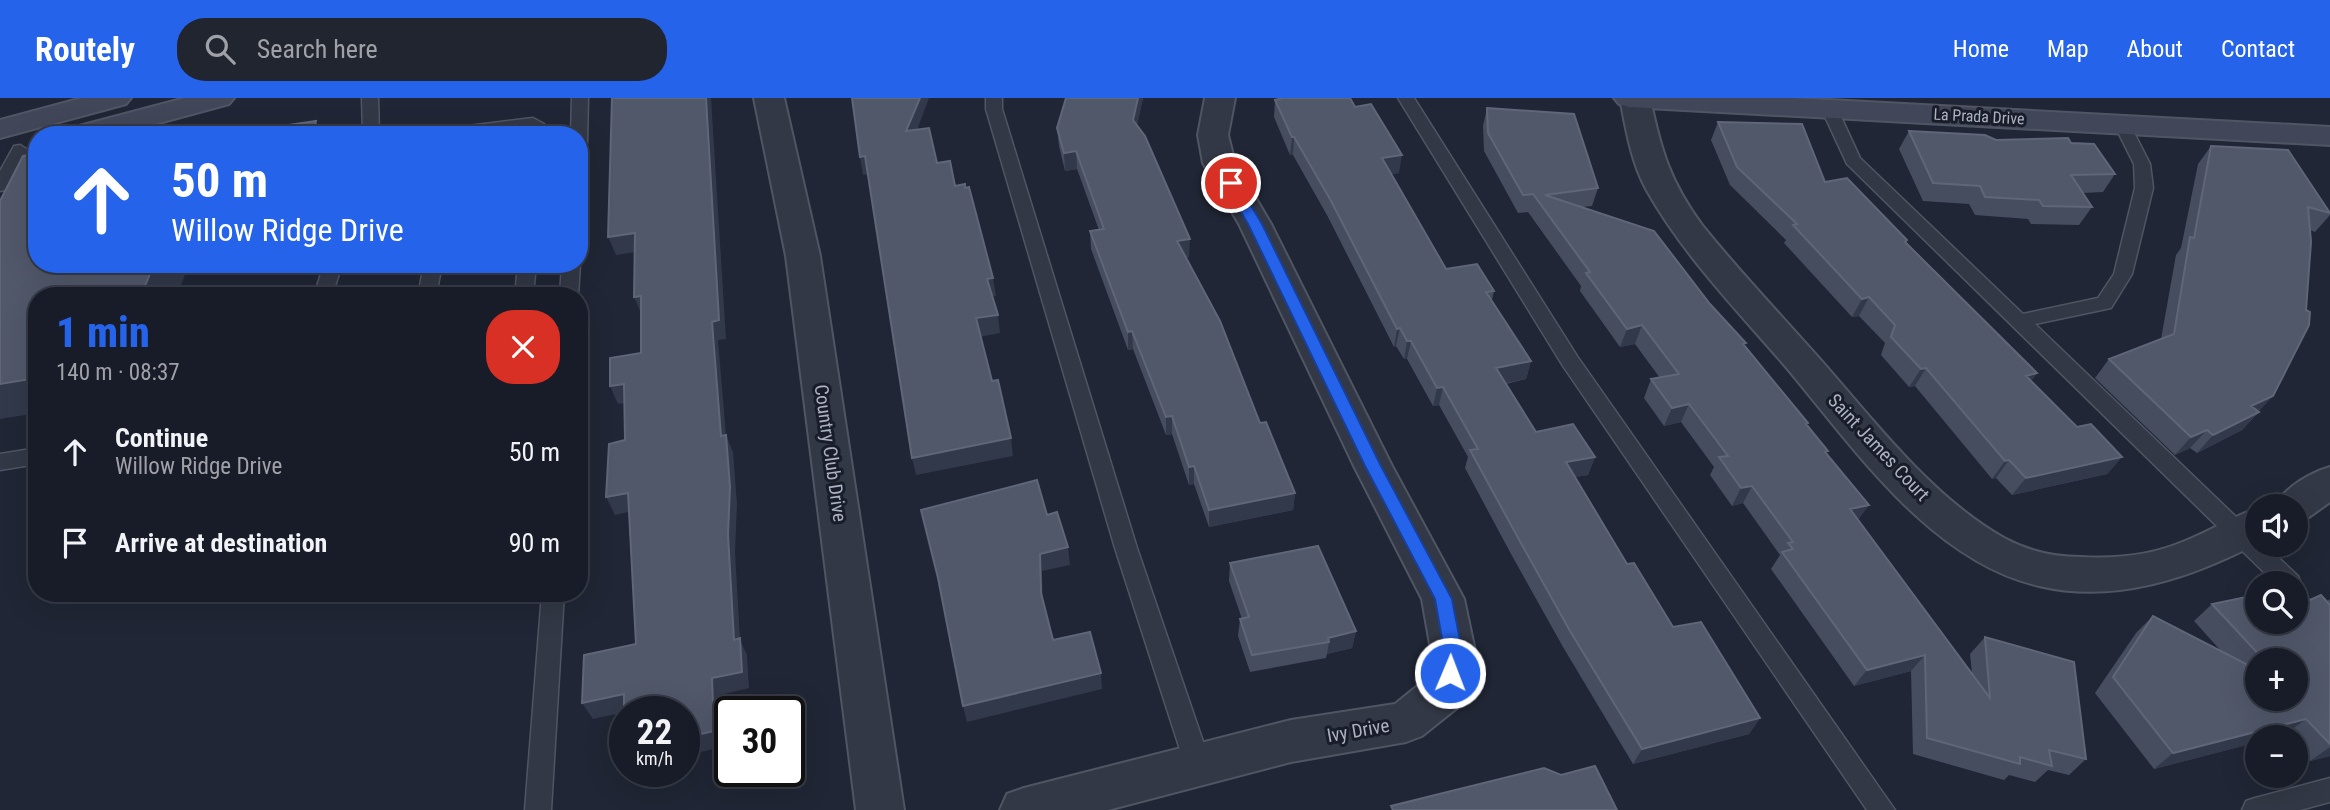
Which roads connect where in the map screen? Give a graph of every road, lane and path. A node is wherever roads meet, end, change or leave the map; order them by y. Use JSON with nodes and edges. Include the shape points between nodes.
{"nodes":[{"id":1,"x":219,"y":98,"type":"edge"},
{"id":2,"x":370,"y":98,"type":"edge"},
{"id":3,"x":580,"y":98,"type":"edge"},
{"id":4,"x":769,"y":98,"type":"edge"},
{"id":5,"x":994,"y":98,"type":"edge"},
{"id":6,"x":1220,"y":98,"type":"edge"},
{"id":7,"x":1406,"y":98,"type":"edge"},
{"id":8,"x":1629,"y":98,"type":"edge"},
{"id":9,"x":1635,"y":98,"type":"edge"},
{"id":10,"x":107,"y":99,"type":"edge"},
{"id":11,"x":1829,"y":108,"type":"junction"},
{"id":12,"x":2122,"y":124,"type":"junction"},
{"id":13,"x":48,"y":126,"type":"edge"},
{"id":14,"x":113,"y":126,"type":"edge"},
{"id":15,"x":370,"y":126,"type":"edge"},
{"id":16,"x":509,"y":126,"type":"edge"},
{"id":17,"x":537,"y":126,"type":"edge"},
{"id":18,"x":579,"y":126,"type":"edge"},
{"id":19,"x":2329,"y":138,"type":"edge"},
{"id":20,"x":17,"y":140,"type":"edge"},
{"id":21,"x":0,"y":186,"type":"edge"},
{"id":22,"x":2020,"y":321,"type":"junction"},
{"id":23,"x":28,"y":457,"type":"edge"},
{"id":24,"x":0,"y":462,"type":"edge"},
{"id":25,"x":2330,"y":482,"type":"edge"},
{"id":26,"x":2308,"y":497,"type":"edge"},
{"id":27,"x":2245,"y":524,"type":"edge"},
{"id":28,"x":2245,"y":530,"type":"edge"},
{"id":29,"x":2271,"y":557,"type":"edge"},
{"id":30,"x":2282,"y":571,"type":"edge"},
{"id":31,"x":551,"y":602,"type":"edge"},
{"id":32,"x":1198,"y":765,"type":"junction"},
{"id":33,"x":2330,"y":790,"type":"edge"},
{"id":34,"x":538,"y":810,"type":"edge"},
{"id":35,"x":880,"y":810,"type":"edge"},
{"id":36,"x":1024,"y":810,"type":"edge"},
{"id":37,"x":1882,"y":810,"type":"edge"},
{"id":38,"x":2255,"y":810,"type":"edge"}],
"edges":[{"from":1,"to":14,"type":"main road"},
{"from":2,"to":15,"type":"lane"},
{"from":3,"to":18,"type":"lane"},
{"from":4,"to":35,"type":"street","name":"Country Club Drive","via":[[803,256]]},
{"from":5,"to":32,"type":"lane","via":[[1126,548]]},
{"from":6,"to":32,"type":"street","name":"Ivy Drive","via":[[1213,135],[1219,163],[1255,224],[1443,599],[1454,656],[1446,690],[1406,722],[1291,741]]},
{"from":7,"to":37,"type":"lane","via":[[1570,361]]},
{"from":8,"to":9,"type":"main road","name":"La Prada Drive"},
{"from":9,"to":11,"type":"main road","name":"La Prada Drive"},
{"from":9,"to":28,"type":"street","name":"Saint James Court","via":[[1649,162],[1679,216],[1888,460],[1984,548],[2022,565],[2110,575],[2182,560]]},
{"from":10,"to":13,"type":"main road"},
{"from":11,"to":12,"type":"main road","name":"La Prada Drive"},
{"from":11,"to":22,"type":"lane","via":[[1853,160]]},
{"from":12,"to":19,"type":"main road","name":"La Prada Drive"},
{"from":12,"to":22,"type":"lane","via":[[2142,164],[2144,188],[2123,274],[2104,303]]},
{"from":16,"to":17,"type":"lane"},
{"from":20,"to":21,"type":"lane"},
{"from":22,"to":27,"type":"lane"},
{"from":23,"to":24,"type":"lane"},
{"from":25,"to":26,"type":"street"},
{"from":29,"to":30,"type":"lane"},
{"from":31,"to":34,"type":"lane"},
{"from":32,"to":36,"type":"street","name":"Ivy Drive"},
{"from":33,"to":38,"type":"lane"}]}
